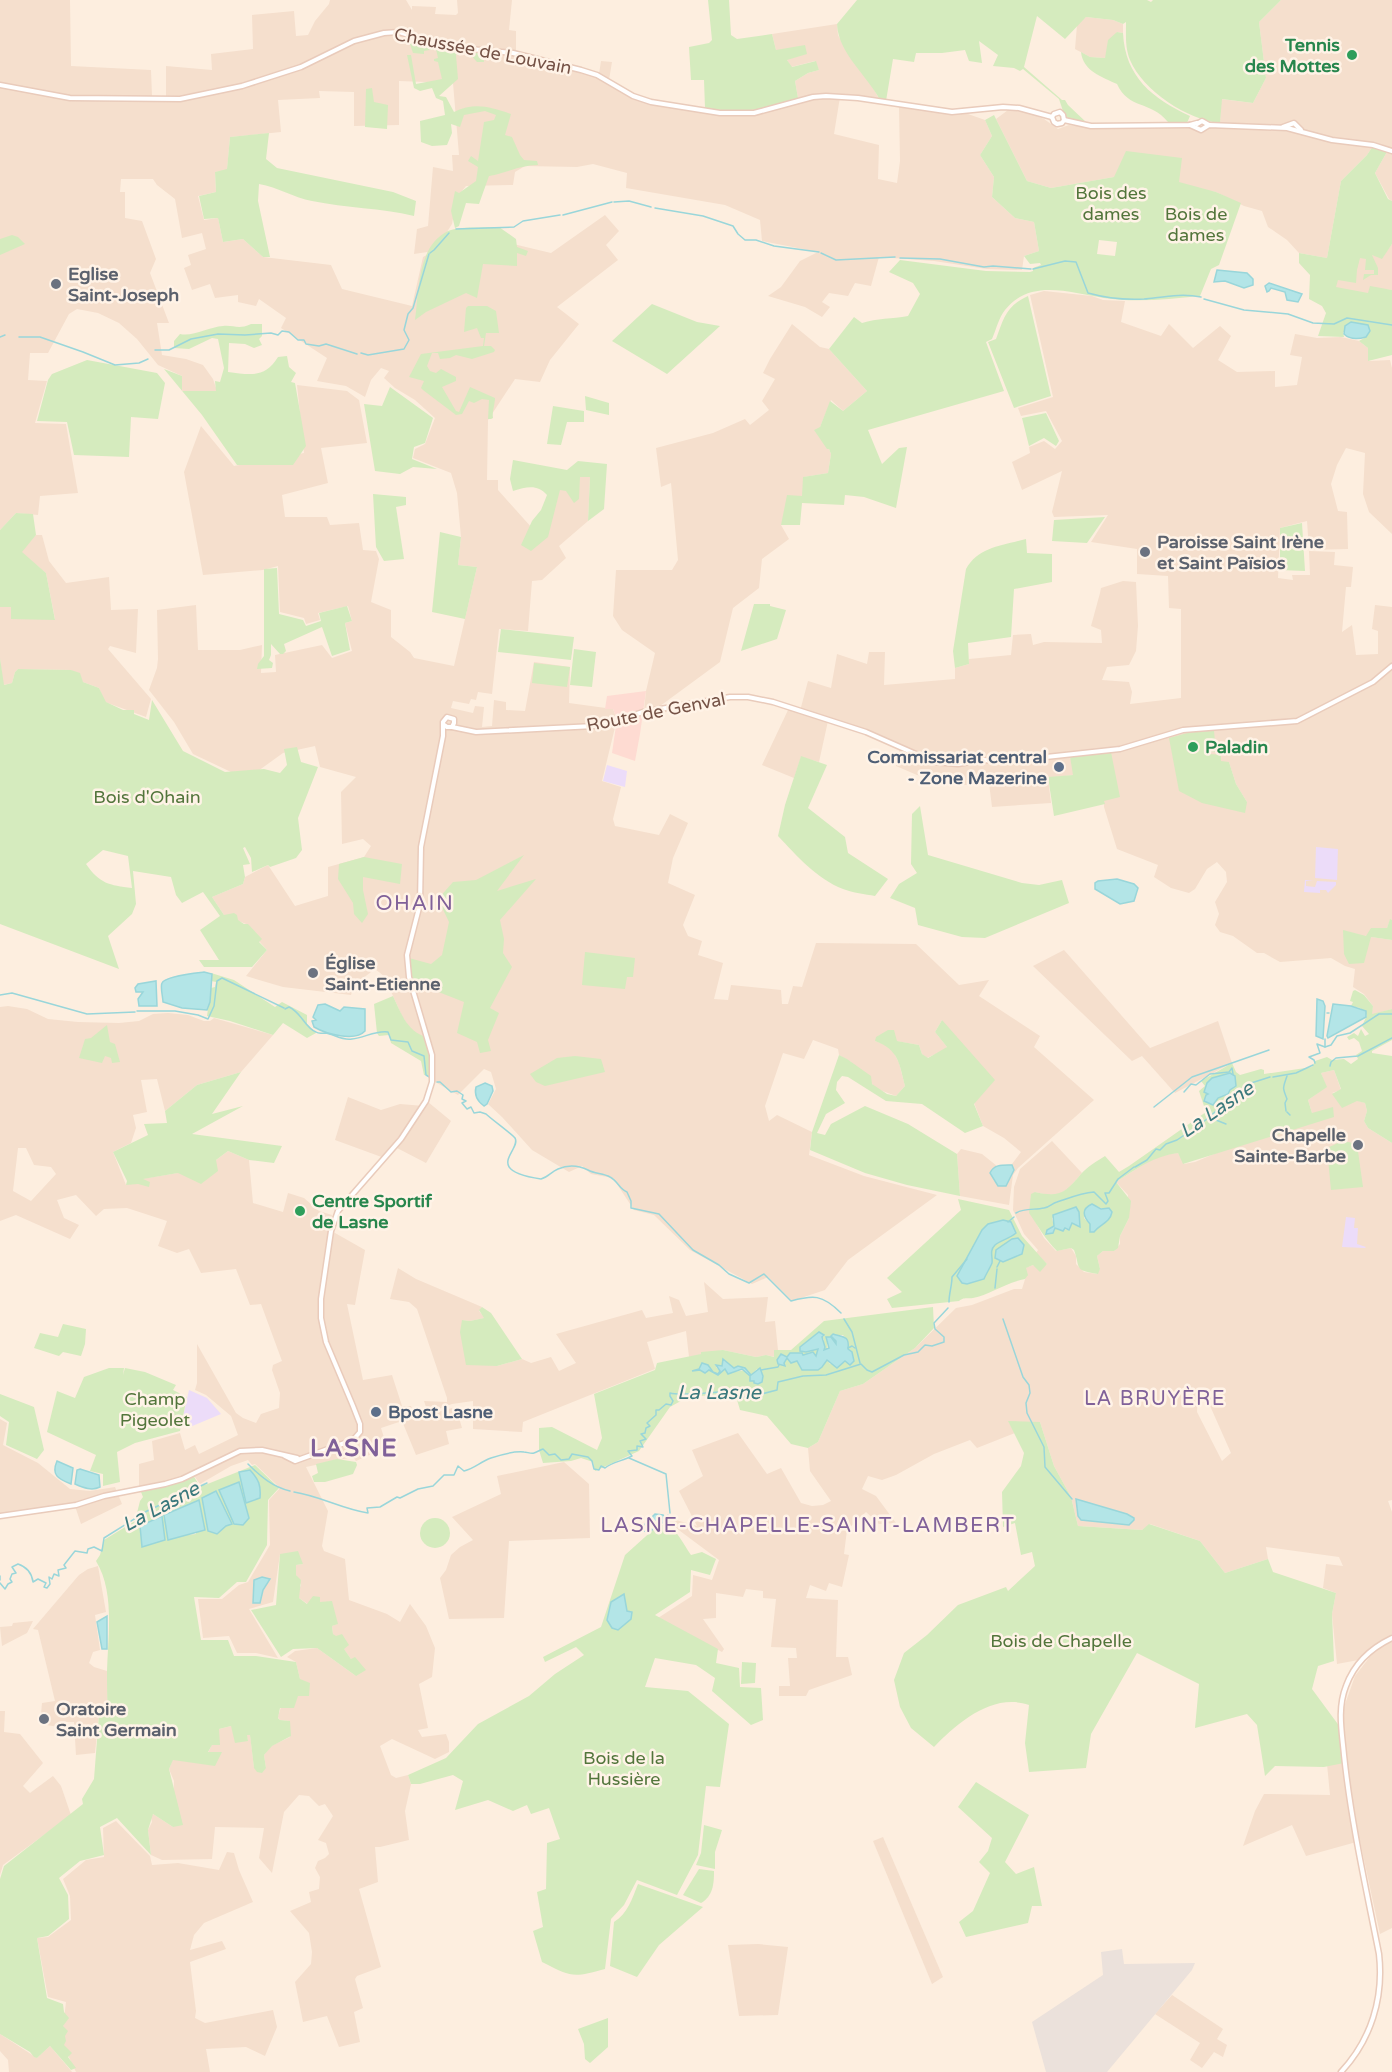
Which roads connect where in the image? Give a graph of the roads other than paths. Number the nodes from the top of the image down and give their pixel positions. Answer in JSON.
{"nodes":[{"id":1,"x":0,"y":84,"type":"edge"},
{"id":2,"x":1052,"y":117,"type":"junction"},
{"id":3,"x":1064,"y":120,"type":"junction"},
{"id":4,"x":1392,"y":151,"type":"edge"},
{"id":5,"x":1392,"y":666,"type":"edge"},
{"id":6,"x":449,"y":725,"type":"junction"},
{"id":7,"x":0,"y":1516,"type":"edge"},
{"id":8,"x":1392,"y":1638,"type":"edge"},
{"id":9,"x":1341,"y":2072,"type":"edge"}],
"edges":[{"from":1,"to":2,"type":"main road","name":"Chaussée de Louvain"},
{"from":2,"to":3,"type":"main road"},
{"from":2,"to":3,"type":"main road"},
{"from":3,"to":4,"type":"main road"},
{"from":5,"to":6,"type":"main road","name":"Route de Genval"},
{"from":6,"to":6,"type":"main road"},
{"from":6,"to":7,"type":"main road"},
{"from":8,"to":9,"type":"main road"}]}
